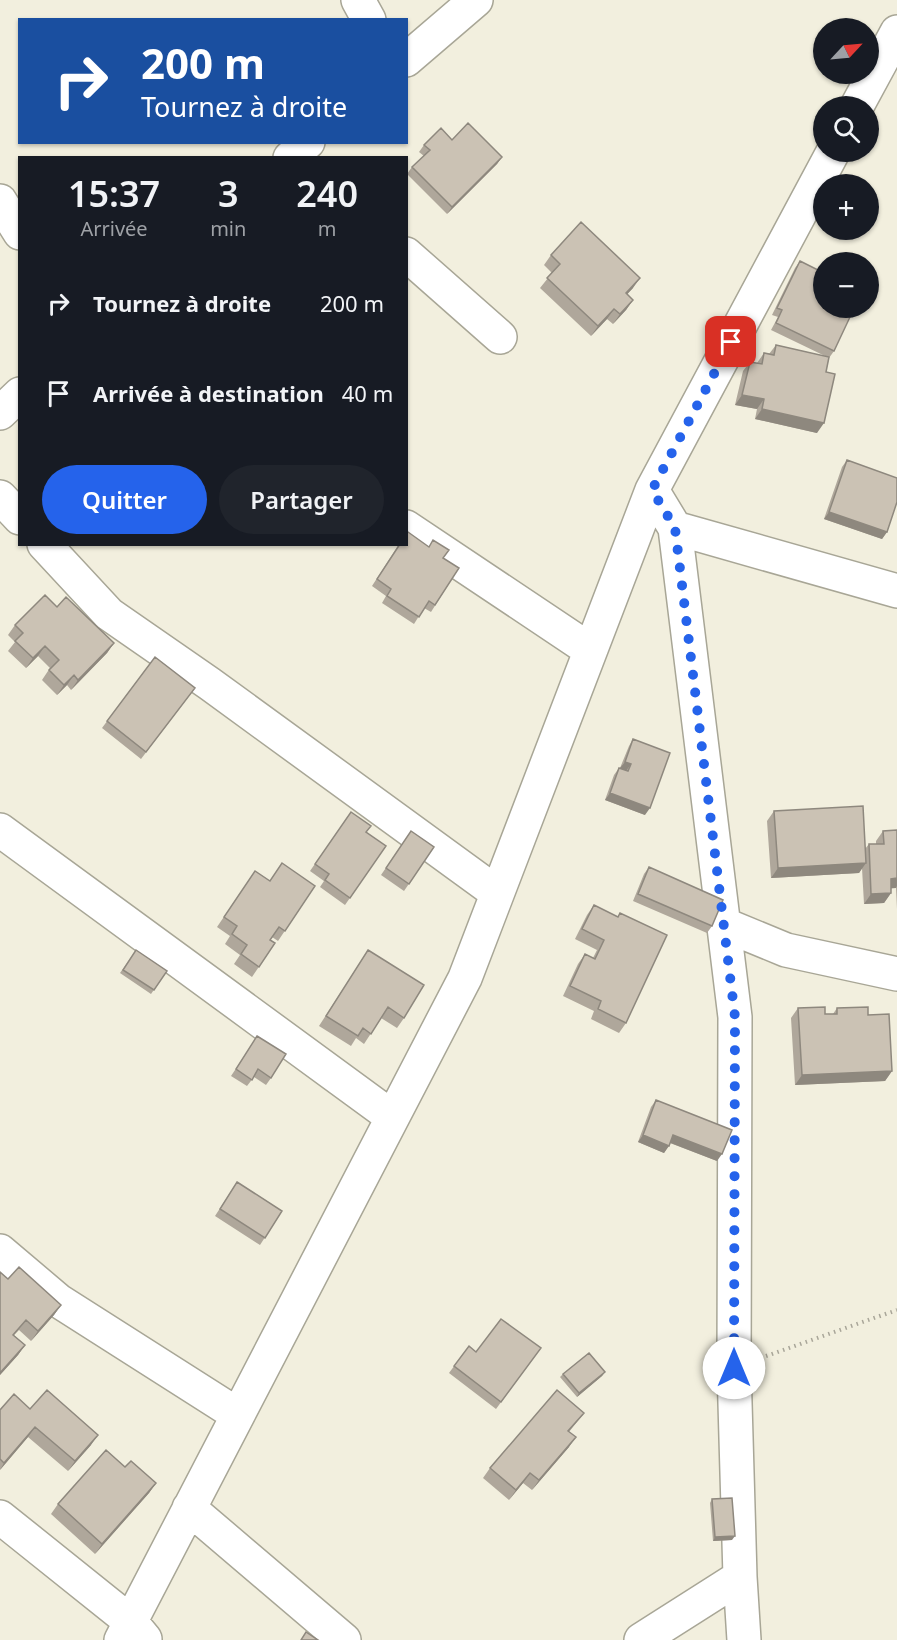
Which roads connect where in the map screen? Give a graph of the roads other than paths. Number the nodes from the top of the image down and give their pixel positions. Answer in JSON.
{"nodes":[{"id":1,"x":358,"y":0,"type":"edge"},
{"id":2,"x":476,"y":0,"type":"edge"},
{"id":3,"x":368,"y":18,"type":"edge"},
{"id":4,"x":897,"y":32,"type":"edge"},
{"id":5,"x":408,"y":58,"type":"edge"},
{"id":6,"x":862,"y":96,"type":"edge"},
{"id":7,"x":828,"y":162,"type":"edge"},
{"id":8,"x":0,"y":201,"type":"edge"},
{"id":9,"x":18,"y":230,"type":"edge"},
{"id":10,"x":408,"y":256,"type":"edge"},
{"id":11,"x":500,"y":337,"type":"dead end"},
{"id":12,"x":18,"y":396,"type":"edge"},
{"id":13,"x":0,"y":413,"type":"edge"},
{"id":14,"x":652,"y":490,"type":"junction"},
{"id":15,"x":0,"y":497,"type":"edge"},
{"id":16,"x":18,"y":516,"type":"edge"},
{"id":17,"x":408,"y":528,"type":"edge"},
{"id":18,"x":675,"y":528,"type":"junction"},
{"id":19,"x":46,"y":546,"type":"edge"},
{"id":20,"x":897,"y":591,"type":"edge"},
{"id":21,"x":590,"y":650,"type":"junction"},
{"id":22,"x":0,"y":830,"type":"edge"},
{"id":23,"x":497,"y":893,"type":"junction"},
{"id":24,"x":723,"y":924,"type":"junction"},
{"id":25,"x":897,"y":974,"type":"edge"},
{"id":26,"x":392,"y":1117,"type":"junction"},
{"id":27,"x":0,"y":1251,"type":"edge"},
{"id":28,"x":238,"y":1415,"type":"junction"},
{"id":29,"x":189,"y":1508,"type":"junction"},
{"id":30,"x":0,"y":1517,"type":"edge"},
{"id":31,"x":740,"y":1577,"type":"junction"},
{"id":32,"x":133,"y":1634,"type":"edge"},
{"id":33,"x":344,"y":1640,"type":"edge"},
{"id":34,"x":641,"y":1640,"type":"edge"},
{"id":35,"x":744,"y":1640,"type":"edge"}],
"edges":[{"from":1,"to":3,"type":"street"},
{"from":2,"to":5,"type":"street"},
{"from":4,"to":6,"type":"street"},
{"from":7,"to":14,"type":"street"},
{"from":8,"to":9,"type":"street"},
{"from":10,"to":11,"type":"street"},
{"from":12,"to":13,"type":"street"},
{"from":14,"to":18,"type":"street"},
{"from":14,"to":21,"type":"street"},
{"from":15,"to":16,"type":"street"},
{"from":17,"to":21,"type":"street"},
{"from":18,"to":20,"type":"street"},
{"from":18,"to":24,"type":"street"},
{"from":19,"to":23,"type":"street"},
{"from":21,"to":23,"type":"street"},
{"from":22,"to":26,"type":"street"},
{"from":23,"to":26,"type":"street"},
{"from":24,"to":25,"type":"street"},
{"from":24,"to":31,"type":"street"},
{"from":26,"to":28,"type":"street"},
{"from":27,"to":28,"type":"street"},
{"from":28,"to":29,"type":"street"},
{"from":29,"to":32,"type":"street"},
{"from":29,"to":33,"type":"street"},
{"from":30,"to":32,"type":"street"},
{"from":31,"to":34,"type":"street"},
{"from":31,"to":35,"type":"street"}]}
